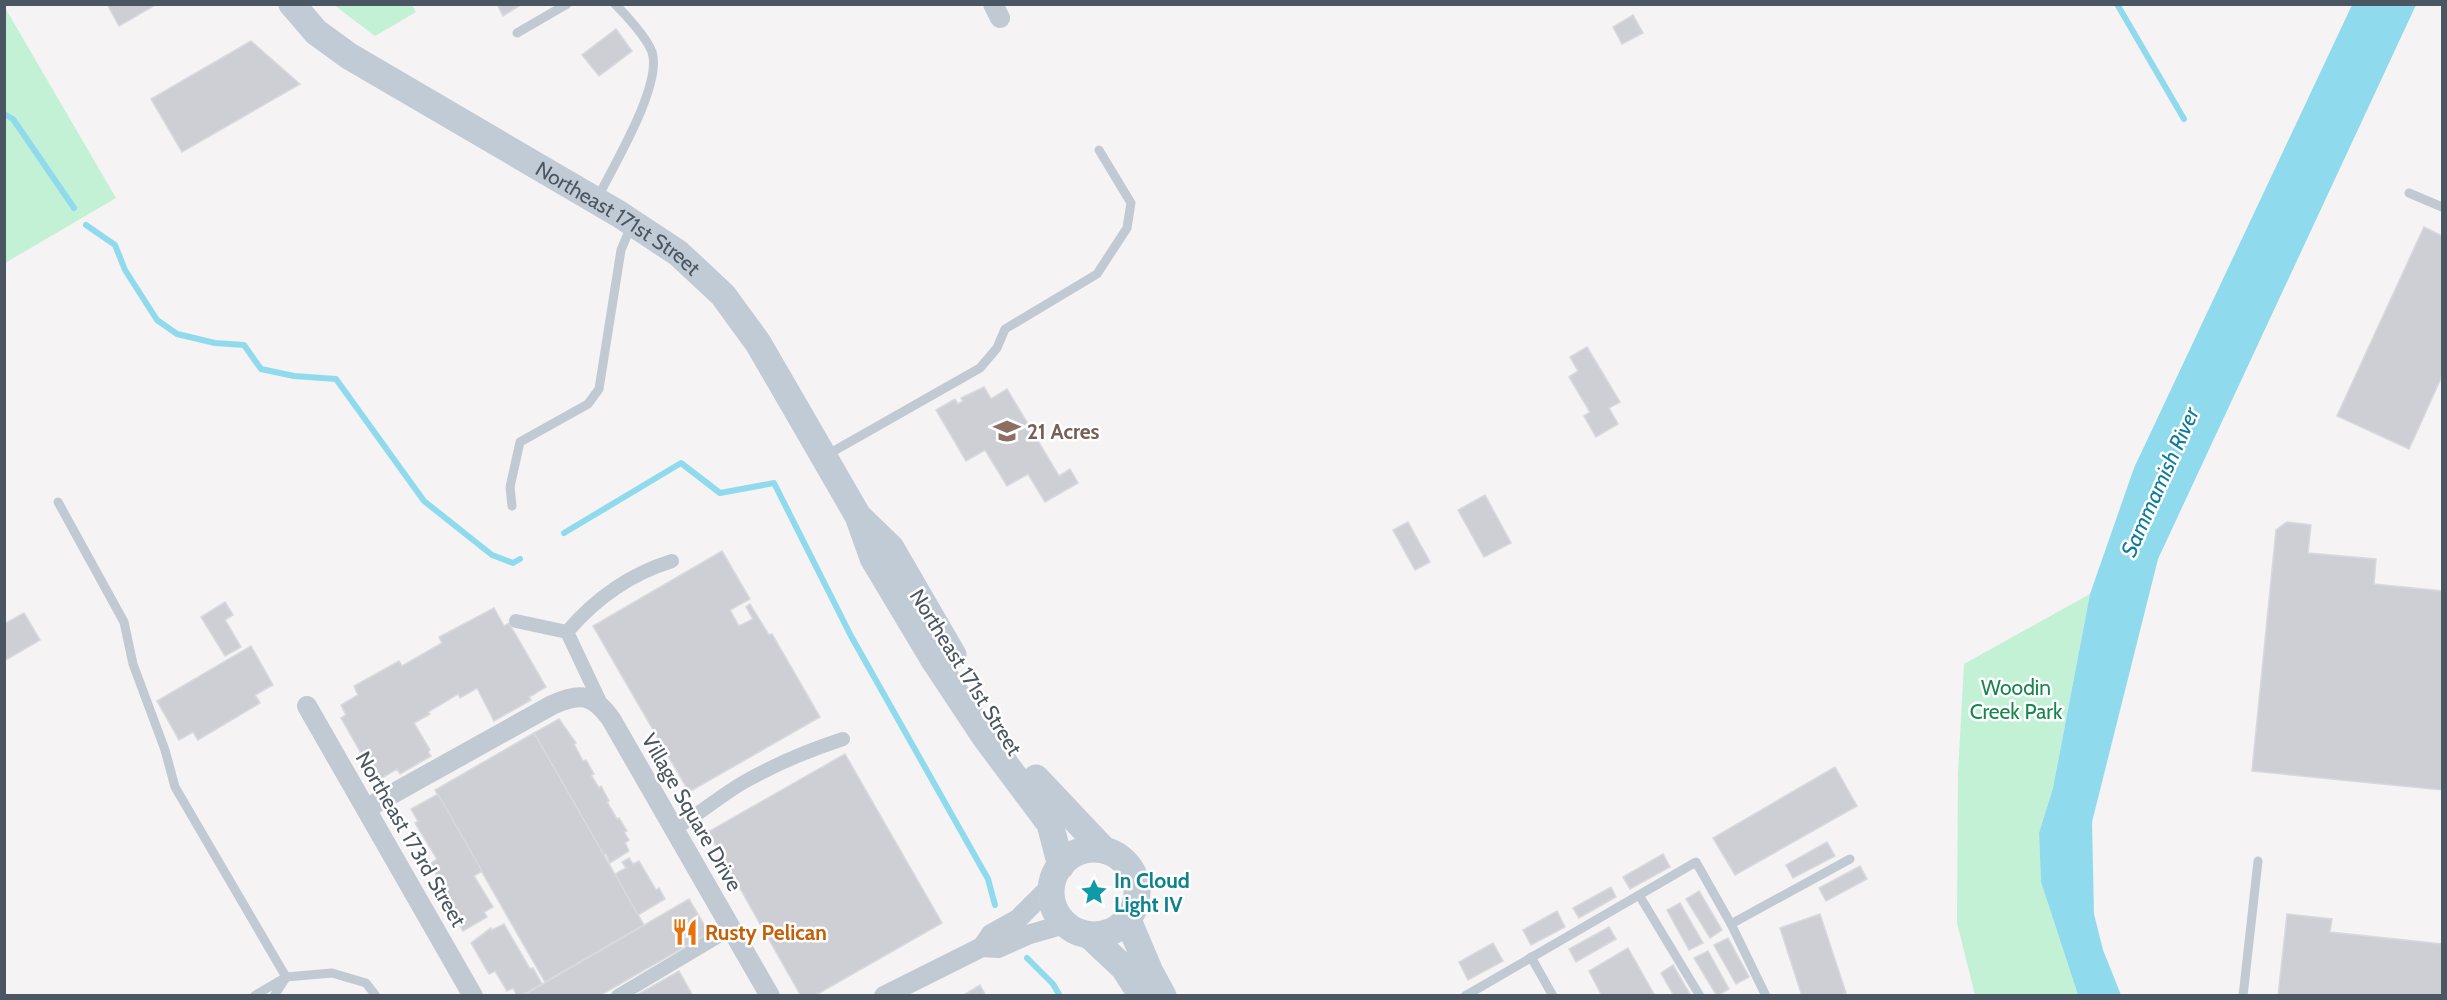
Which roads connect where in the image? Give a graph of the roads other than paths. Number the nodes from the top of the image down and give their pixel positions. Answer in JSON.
{"nodes":[{"id":1,"x":292,"y":4,"type":"edge"},
{"id":2,"x":567,"y":4,"type":"edge"},
{"id":3,"x":615,"y":4,"type":"edge"},
{"id":4,"x":517,"y":33,"type":"dead end"},
{"id":5,"x":1099,"y":150,"type":"dead end"},
{"id":6,"x":2409,"y":193,"type":"dead end"},
{"id":7,"x":596,"y":201,"type":"junction"},
{"id":8,"x":2442,"y":207,"type":"edge"},
{"id":9,"x":632,"y":222,"type":"junction"},
{"id":10,"x":824,"y":457,"type":"junction"},
{"id":11,"x":58,"y":502,"type":"dead end"},
{"id":12,"x":512,"y":506,"type":"dead end"},
{"id":13,"x":858,"y":516,"type":"junction"},
{"id":14,"x":672,"y":561,"type":"dead end"},
{"id":15,"x":516,"y":621,"type":"dead end"},
{"id":16,"x":567,"y":632,"type":"junction"},
{"id":17,"x":307,"y":706,"type":"dead end"},
{"id":18,"x":602,"y":706,"type":"junction"},
{"id":19,"x":843,"y":739,"type":"dead end"},
{"id":20,"x":367,"y":808,"type":"junction"},
{"id":21,"x":674,"y":829,"type":"junction"},
{"id":22,"x":1104,"y":850,"type":"junction"},
{"id":23,"x":1850,"y":859,"type":"dead end"},
{"id":24,"x":2258,"y":861,"type":"dead end"},
{"id":25,"x":1056,"y":876,"type":"junction"},
{"id":26,"x":1639,"y":895,"type":"junction"},
{"id":27,"x":1128,"y":920,"type":"junction"},
{"id":28,"x":1065,"y":924,"type":"junction"},
{"id":29,"x":1731,"y":924,"type":"junction"},
{"id":30,"x":732,"y":928,"type":"junction"},
{"id":31,"x":1090,"y":936,"type":"junction"},
{"id":32,"x":982,"y":947,"type":"junction"},
{"id":33,"x":1531,"y":957,"type":"junction"},
{"id":34,"x":286,"y":977,"type":"junction"},
{"id":35,"x":254,"y":996,"type":"edge"},
{"id":36,"x":274,"y":996,"type":"edge"},
{"id":37,"x":376,"y":996,"type":"edge"},
{"id":38,"x":473,"y":996,"type":"edge"},
{"id":39,"x":618,"y":996,"type":"edge"},
{"id":40,"x":770,"y":996,"type":"edge"},
{"id":41,"x":884,"y":996,"type":"edge"},
{"id":42,"x":1142,"y":996,"type":"edge"},
{"id":43,"x":1163,"y":996,"type":"edge"},
{"id":44,"x":1465,"y":996,"type":"edge"},
{"id":45,"x":1553,"y":996,"type":"edge"},
{"id":46,"x":1700,"y":996,"type":"edge"},
{"id":47,"x":1766,"y":996,"type":"edge"},
{"id":48,"x":2243,"y":996,"type":"edge"}],
"edges":[{"from":1,"to":7,"type":"main road","name":"Northeast 171st Street"},
{"from":2,"to":4,"type":"lane"},
{"from":3,"to":7,"type":"lane"},
{"from":5,"to":10,"type":"lane"},
{"from":6,"to":8,"type":"lane"},
{"from":7,"to":9,"type":"main road","name":"Northeast 171st Street"},
{"from":9,"to":10,"type":"main road","name":"Northeast 171st Street"},
{"from":9,"to":12,"type":"lane"},
{"from":10,"to":13,"type":"main road","name":"Northeast 171st Street"},
{"from":11,"to":34,"type":"lane"},
{"from":13,"to":22,"type":"main road","name":"Northeast 171st Street"},
{"from":13,"to":25,"type":"main road","name":"Northeast 171st Street"},
{"from":14,"to":16,"type":"street"},
{"from":15,"to":16,"type":"street"},
{"from":16,"to":18,"type":"street"},
{"from":17,"to":20,"type":"street","name":"Northeast 173rd Street"},
{"from":18,"to":20,"type":"street"},
{"from":18,"to":21,"type":"street","name":"Village Square Drive"},
{"from":19,"to":21,"type":"street"},
{"from":20,"to":38,"type":"street","name":"Northeast 173rd Street"},
{"from":21,"to":30,"type":"street","name":"Village Square Drive"},
{"from":22,"to":25,"type":"main road"},
{"from":22,"to":27,"type":"main road"},
{"from":23,"to":29,"type":"lane"},
{"from":24,"to":48,"type":"lane"},
{"from":25,"to":28,"type":"main road"},
{"from":25,"to":32,"type":"street"},
{"from":26,"to":29,"type":"lane"},
{"from":26,"to":33,"type":"lane"},
{"from":26,"to":46,"type":"lane"},
{"from":27,"to":31,"type":"main road"},
{"from":27,"to":43,"type":"main road"},
{"from":28,"to":31,"type":"main road"},
{"from":28,"to":32,"type":"street"},
{"from":29,"to":47,"type":"lane"},
{"from":30,"to":39,"type":"street"},
{"from":30,"to":40,"type":"street","name":"Village Square Drive"},
{"from":31,"to":42,"type":"main road"},
{"from":32,"to":41,"type":"street"},
{"from":33,"to":44,"type":"lane"},
{"from":33,"to":45,"type":"lane"},
{"from":34,"to":35,"type":"lane"},
{"from":34,"to":36,"type":"lane"},
{"from":34,"to":37,"type":"lane"}]}
